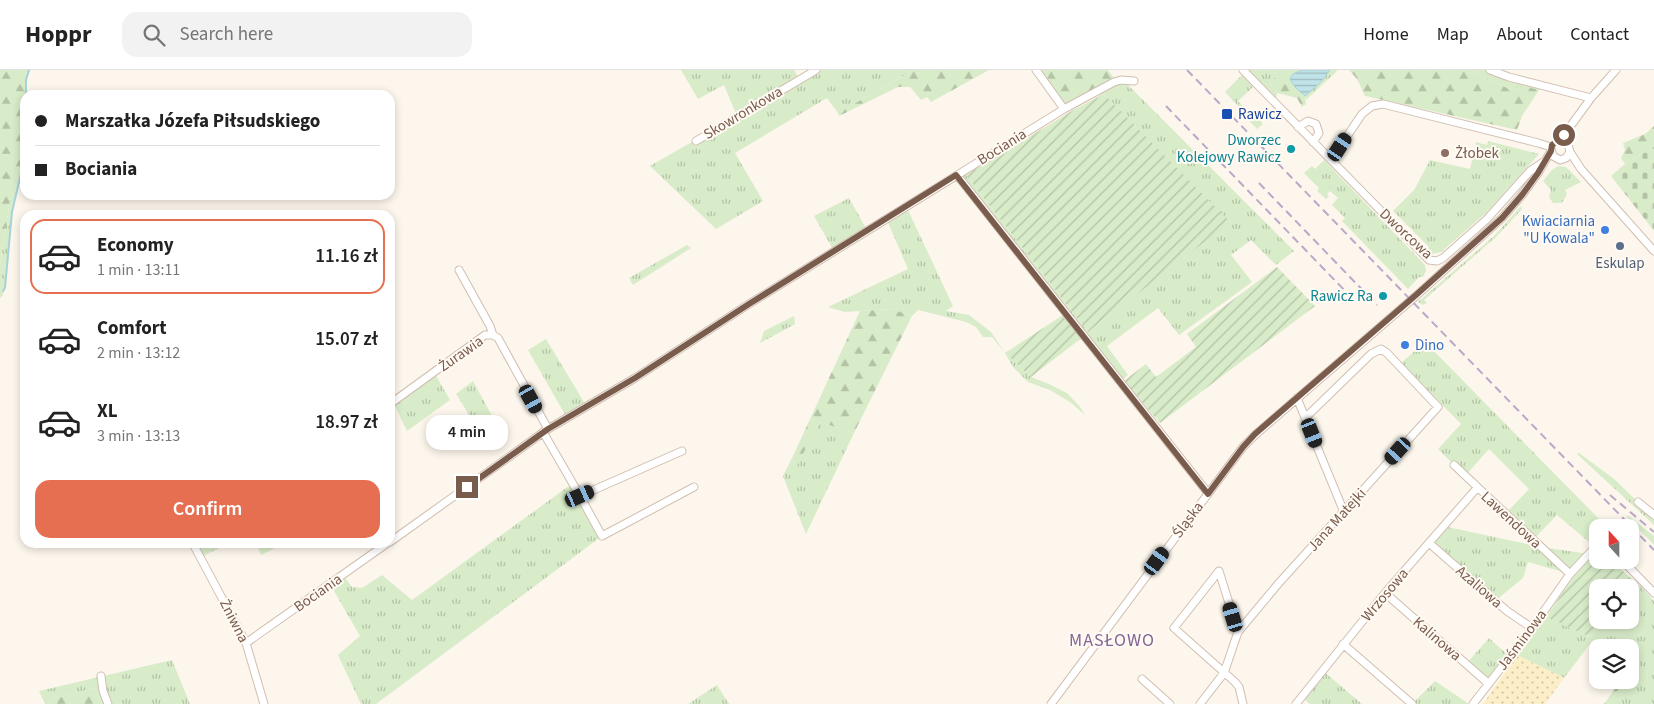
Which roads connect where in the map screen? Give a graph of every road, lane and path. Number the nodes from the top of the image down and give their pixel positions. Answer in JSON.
{"nodes":[{"id":1,"x":816,"y":70,"type":"edge"},
{"id":2,"x":1036,"y":70,"type":"edge"},
{"id":3,"x":1243,"y":70,"type":"edge"},
{"id":4,"x":1490,"y":70,"type":"edge"},
{"id":5,"x":1616,"y":70,"type":"edge"},
{"id":6,"x":1134,"y":82,"type":"dead end"},
{"id":7,"x":1591,"y":98,"type":"junction"},
{"id":8,"x":1064,"y":108,"type":"junction"},
{"id":9,"x":1574,"y":122,"type":"junction"},
{"id":10,"x":1298,"y":127,"type":"junction"},
{"id":11,"x":696,"y":141,"type":"dead end"},
{"id":12,"x":1558,"y":141,"type":"junction"},
{"id":13,"x":1313,"y":142,"type":"junction"},
{"id":14,"x":1568,"y":144,"type":"junction"},
{"id":15,"x":1551,"y":149,"type":"junction"},
{"id":16,"x":1570,"y":152,"type":"junction"},
{"id":17,"x":1560,"y":159,"type":"junction"},
{"id":18,"x":1331,"y":160,"type":"junction"},
{"id":19,"x":1545,"y":160,"type":"junction"},
{"id":20,"x":1580,"y":169,"type":"junction"},
{"id":21,"x":1538,"y":173,"type":"junction"},
{"id":22,"x":956,"y":175,"type":"junction"},
{"id":23,"x":1654,"y":251,"type":"edge"},
{"id":24,"x":459,"y":270,"type":"dead end"},
{"id":25,"x":493,"y":335,"type":"junction"},
{"id":26,"x":1297,"y":398,"type":"junction"},
{"id":27,"x":395,"y":400,"type":"edge"},
{"id":28,"x":1305,"y":418,"type":"junction"},
{"id":29,"x":546,"y":431,"type":"junction"},
{"id":30,"x":682,"y":451,"type":"dead end"},
{"id":31,"x":1454,"y":465,"type":"dead end"},
{"id":32,"x":694,"y":487,"type":"dead end"},
{"id":33,"x":1477,"y":488,"type":"junction"},
{"id":34,"x":1208,"y":494,"type":"junction"},
{"id":35,"x":580,"y":496,"type":"junction"},
{"id":36,"x":1638,"y":502,"type":"dead end"},
{"id":37,"x":1344,"y":512,"type":"junction"},
{"id":38,"x":1654,"y":515,"type":"edge"},
{"id":39,"x":395,"y":538,"type":"edge"},
{"id":40,"x":1429,"y":543,"type":"junction"},
{"id":41,"x":195,"y":548,"type":"edge"},
{"id":42,"x":381,"y":548,"type":"edge"},
{"id":43,"x":1589,"y":554,"type":"edge"},
{"id":44,"x":1631,"y":569,"type":"edge"},
{"id":45,"x":1570,"y":574,"type":"junction"},
{"id":46,"x":1654,"y":593,"type":"edge"},
{"id":47,"x":1385,"y":594,"type":"junction"},
{"id":48,"x":1532,"y":628,"type":"junction"},
{"id":49,"x":1238,"y":632,"type":"junction"},
{"id":50,"x":246,"y":643,"type":"junction"},
{"id":51,"x":1343,"y":644,"type":"junction"},
{"id":52,"x":1224,"y":674,"type":"junction"},
{"id":53,"x":101,"y":676,"type":"dead end"},
{"id":54,"x":1142,"y":679,"type":"dead end"},
{"id":55,"x":1489,"y":684,"type":"junction"},
{"id":56,"x":108,"y":704,"type":"edge"},
{"id":57,"x":264,"y":704,"type":"edge"},
{"id":58,"x":1051,"y":704,"type":"edge"},
{"id":59,"x":1170,"y":704,"type":"edge"},
{"id":60,"x":1200,"y":704,"type":"edge"},
{"id":61,"x":1243,"y":704,"type":"edge"},
{"id":62,"x":1296,"y":704,"type":"edge"},
{"id":63,"x":1412,"y":704,"type":"edge"},
{"id":64,"x":1473,"y":704,"type":"edge"}],
"edges":[{"from":1,"to":11,"type":"street","name":"Skowronkowa"},
{"from":2,"to":8,"type":"street"},
{"from":3,"to":10,"type":"street","name":"Dworcowa"},
{"from":4,"to":7,"type":"street"},
{"from":5,"to":7,"type":"street"},
{"from":6,"to":8,"type":"street","name":"Bociania"},
{"from":7,"to":9,"type":"street"},
{"from":8,"to":22,"type":"street","name":"Bociania"},
{"from":9,"to":12,"type":"street"},
{"from":9,"to":14,"type":"street"},
{"from":10,"to":13,"type":"street","name":"Dworcowa"},
{"from":10,"to":13,"type":"street"},
{"from":12,"to":14,"type":"street"},
{"from":12,"to":15,"type":"street"},
{"from":13,"to":18,"type":"street","name":"Dworcowa"},
{"from":14,"to":16,"type":"street"},
{"from":15,"to":17,"type":"street"},
{"from":15,"to":18,"type":"street"},
{"from":15,"to":19,"type":"street"},
{"from":16,"to":17,"type":"street"},
{"from":16,"to":20,"type":"street"},
{"from":17,"to":20,"type":"street"},
{"from":17,"to":21,"type":"street"},
{"from":18,"to":19,"type":"street","name":"Dworcowa"},
{"from":19,"to":21,"type":"street"},
{"from":20,"to":23,"type":"street"},
{"from":21,"to":26,"type":"street","name":"Śląska"},
{"from":22,"to":29,"type":"street","name":"Bociania"},
{"from":22,"to":34,"type":"street"},
{"from":24,"to":25,"type":"street"},
{"from":25,"to":27,"type":"street","name":"Żurawia"},
{"from":25,"to":29,"type":"street","name":"Żurawia"},
{"from":26,"to":28,"type":"street"},
{"from":26,"to":34,"type":"street","name":"Śląska"},
{"from":28,"to":37,"type":"street"},
{"from":28,"to":37,"type":"street","name":"Jana Matejki"},
{"from":29,"to":35,"type":"street"},
{"from":29,"to":39,"type":"street","name":"Bociania"},
{"from":30,"to":35,"type":"street"},
{"from":31,"to":33,"type":"street","name":"Lawendowa"},
{"from":32,"to":35,"type":"street"},
{"from":33,"to":40,"type":"street","name":"Wrzosowa"},
{"from":33,"to":45,"type":"street","name":"Lawendowa"},
{"from":34,"to":58,"type":"street","name":"Śląska"},
{"from":36,"to":38,"type":"street"},
{"from":37,"to":49,"type":"street","name":"Jana Matejki"},
{"from":40,"to":47,"type":"street","name":"Wrzosowa"},
{"from":40,"to":48,"type":"street","name":"Azaliowa"},
{"from":41,"to":50,"type":"street","name":"Żniwna"},
{"from":42,"to":50,"type":"street","name":"Bociania"},
{"from":43,"to":45,"type":"street","name":"Jaśminowa"},
{"from":44,"to":46,"type":"street"},
{"from":45,"to":48,"type":"street","name":"Jaśminowa"},
{"from":47,"to":51,"type":"street","name":"Wrzosowa"},
{"from":47,"to":55,"type":"street","name":"Kalinowa"},
{"from":48,"to":55,"type":"street","name":"Jaśminowa"},
{"from":49,"to":52,"type":"street","name":"Jana Matejki"},
{"from":49,"to":52,"type":"street"},
{"from":50,"to":57,"type":"street","name":"Żniwna"},
{"from":51,"to":62,"type":"street","name":"Wrzosowa"},
{"from":51,"to":63,"type":"street"},
{"from":52,"to":60,"type":"street","name":"Jana Matejki"},
{"from":52,"to":61,"type":"street"},
{"from":53,"to":56,"type":"street"},
{"from":54,"to":59,"type":"street"},
{"from":55,"to":64,"type":"street","name":"Jaśminowa"}]}
